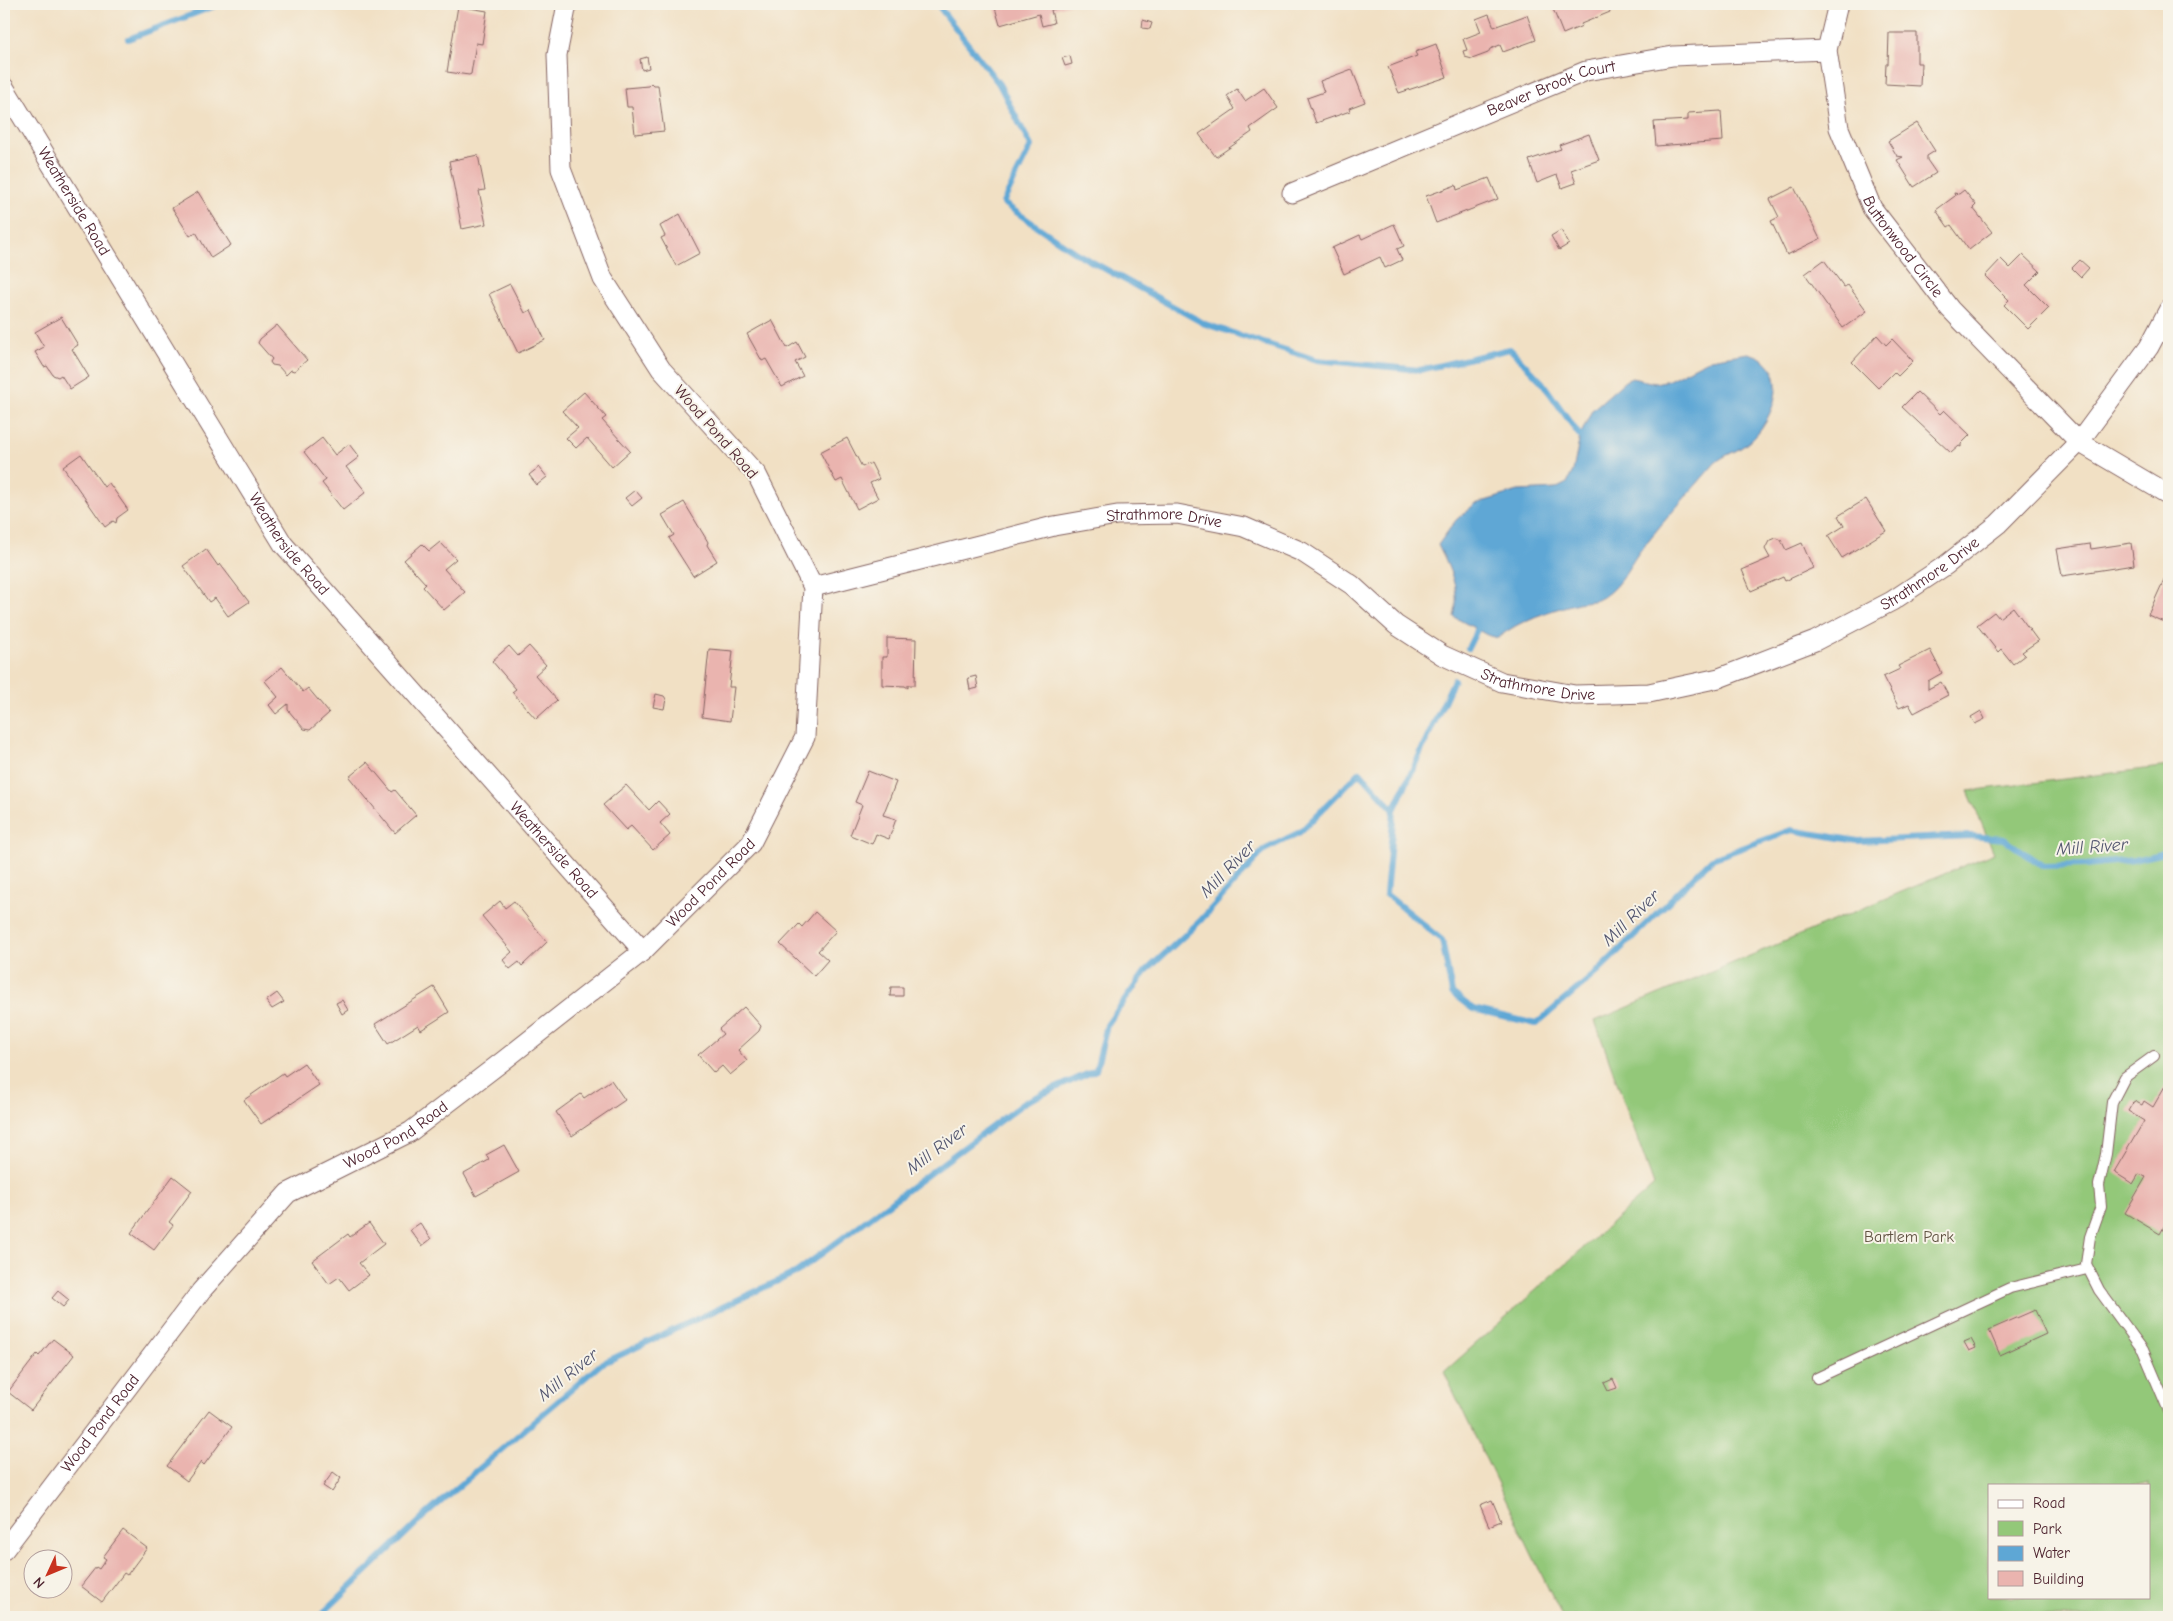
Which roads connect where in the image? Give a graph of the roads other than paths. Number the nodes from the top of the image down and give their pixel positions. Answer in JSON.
{"nodes":[{"id":1,"x":567,"y":4,"type":"edge"},
{"id":2,"x":1838,"y":4,"type":"edge"},
{"id":3,"x":1827,"y":50,"type":"junction"},
{"id":4,"x":4,"y":87,"type":"edge"},
{"id":5,"x":1292,"y":193,"type":"dead end"},
{"id":6,"x":2169,"y":309,"type":"edge"},
{"id":7,"x":2079,"y":442,"type":"junction"},
{"id":8,"x":2169,"y":495,"type":"edge"},
{"id":9,"x":813,"y":586,"type":"junction"},
{"id":10,"x":643,"y":951,"type":"junction"},
{"id":11,"x":2154,"y":1056,"type":"dead end"},
{"id":12,"x":2087,"y":1269,"type":"junction"},
{"id":13,"x":1817,"y":1378,"type":"dead end"},
{"id":14,"x":2169,"y":1411,"type":"edge"},
{"id":15,"x":4,"y":1550,"type":"edge"}],
"edges":[{"from":1,"to":9,"type":"street","name":"Wood Pond Road"},
{"from":2,"to":3,"type":"street","name":"Buttonwood Circle"},
{"from":3,"to":5,"type":"street","name":"Beaver Brook Court"},
{"from":3,"to":7,"type":"street","name":"Buttonwood Circle"},
{"from":4,"to":10,"type":"street","name":"Weatherside Road"},
{"from":6,"to":7,"type":"street","name":"Strathmore Drive"},
{"from":7,"to":8,"type":"street","name":"Buttonwood Circle"},
{"from":7,"to":9,"type":"street","name":"Strathmore Drive"},
{"from":9,"to":10,"type":"street","name":"Wood Pond Road"},
{"from":10,"to":15,"type":"street","name":"Wood Pond Road"},
{"from":11,"to":12,"type":"lane"},
{"from":12,"to":13,"type":"lane"},
{"from":12,"to":14,"type":"lane"}]}
